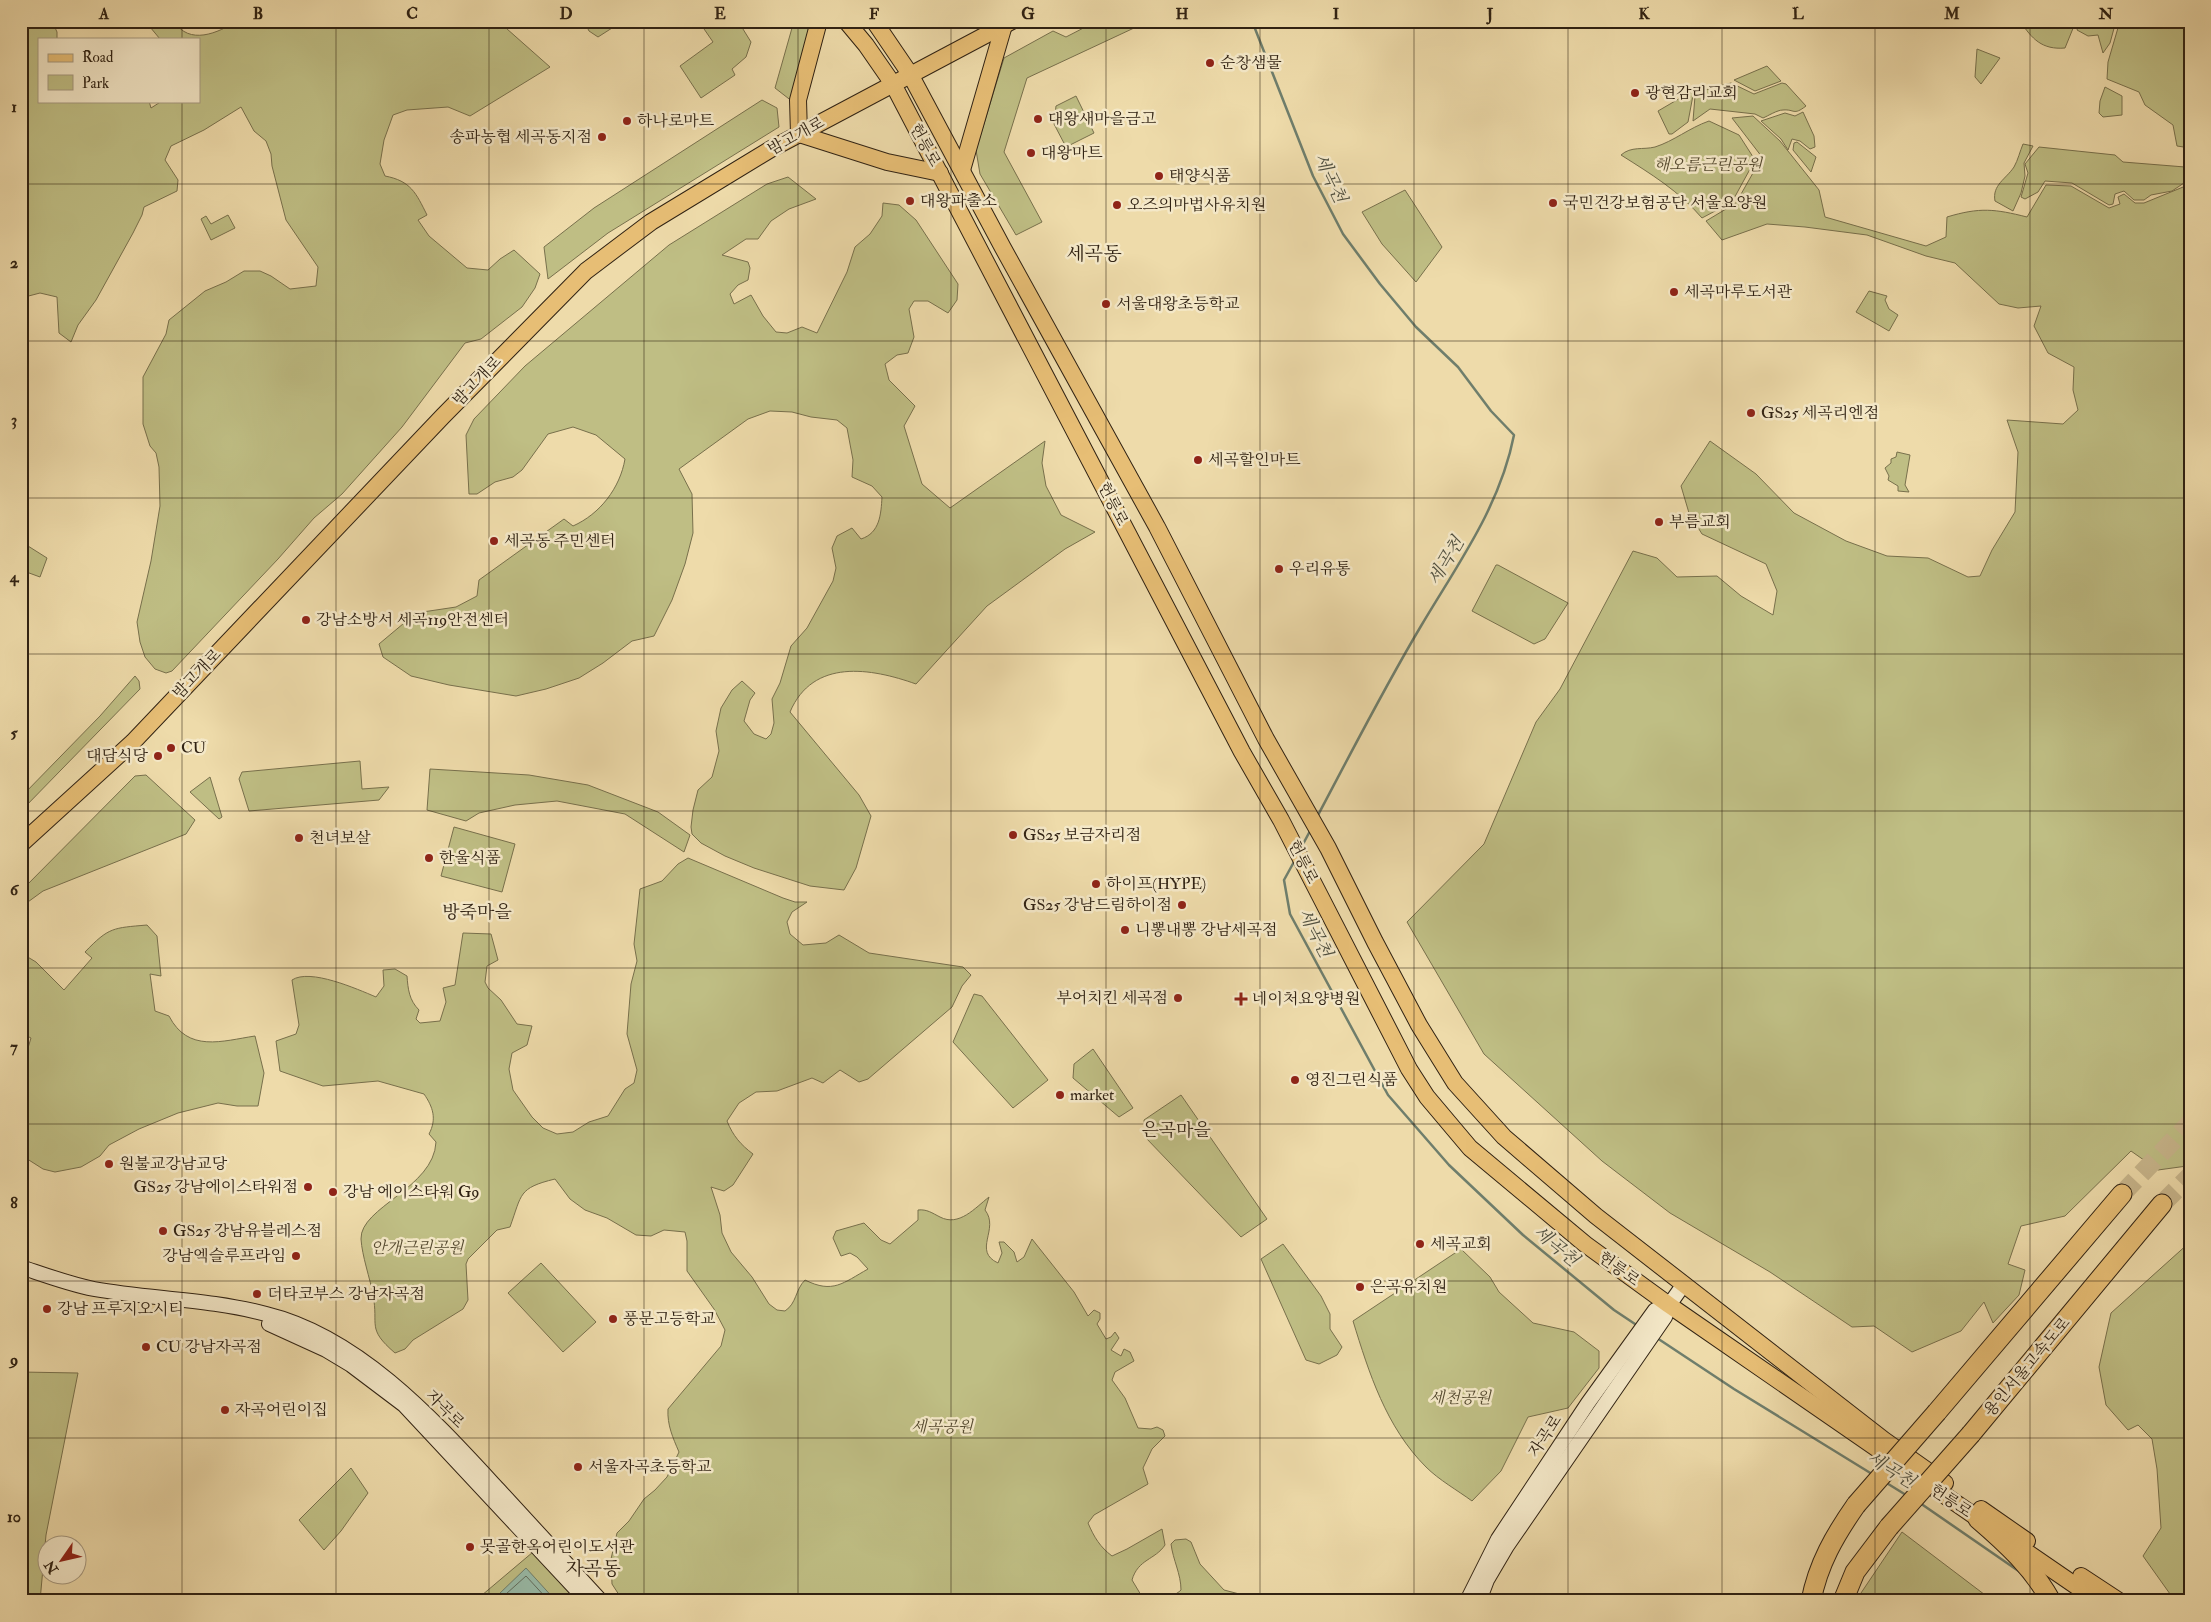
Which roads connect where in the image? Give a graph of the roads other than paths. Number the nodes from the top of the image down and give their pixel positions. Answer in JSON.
{"nodes":[{"id":1,"x":819,"y":21,"type":"edge"},
{"id":2,"x":846,"y":21,"type":"edge"},
{"id":3,"x":874,"y":21,"type":"edge"},
{"id":4,"x":988,"y":21,"type":"edge"},
{"id":5,"x":1008,"y":23,"type":"edge"},
{"id":6,"x":910,"y":74,"type":"junction"},
{"id":7,"x":893,"y":84,"type":"junction"},
{"id":8,"x":800,"y":134,"type":"junction"},
{"id":9,"x":962,"y":170,"type":"junction"},
{"id":10,"x":940,"y":173,"type":"junction"},
{"id":11,"x":21,"y":844,"type":"edge"},
{"id":12,"x":2122,"y":1194,"type":"tunnel mouth"},
{"id":13,"x":2162,"y":1204,"type":"tunnel mouth"},
{"id":14,"x":21,"y":1267,"type":"edge"},
{"id":15,"x":1684,"y":1284,"type":"junction"},
{"id":16,"x":1668,"y":1305,"type":"junction"},
{"id":17,"x":222,"y":1306,"type":"junction"},
{"id":18,"x":1632,"y":1352,"type":"junction"},
{"id":19,"x":1978,"y":1519,"type":"junction"},
{"id":20,"x":587,"y":1601,"type":"edge"},
{"id":21,"x":601,"y":1601,"type":"edge"},
{"id":22,"x":1467,"y":1601,"type":"edge"},
{"id":23,"x":1480,"y":1601,"type":"edge"},
{"id":24,"x":1811,"y":1601,"type":"edge"},
{"id":25,"x":1843,"y":1601,"type":"edge"},
{"id":26,"x":2051,"y":1601,"type":"edge"},
{"id":27,"x":2098,"y":1601,"type":"edge"},
{"id":28,"x":2119,"y":1601,"type":"edge"}],
"edges":[{"from":1,"to":8,"type":"main road"},
{"from":2,"to":7,"type":"main road","name":"헌릉로"},
{"from":3,"to":6,"type":"main road","name":"헌릉로"},
{"from":4,"to":5,"type":"main road"},
{"from":5,"to":6,"type":"main road","name":"밤고개로"},
{"from":5,"to":9,"type":"main road"},
{"from":6,"to":7,"type":"main road","name":"밤고개로"},
{"from":6,"to":9,"type":"main road","name":"헌릉로"},
{"from":7,"to":8,"type":"main road","name":"밤고개로"},
{"from":7,"to":10,"type":"main road","name":"헌릉로"},
{"from":8,"to":10,"type":"main road"},
{"from":8,"to":11,"type":"main road","name":"밤고개로"},
{"from":9,"to":15,"type":"main road","name":"헌릉로"},
{"from":10,"to":16,"type":"main road","name":"헌릉로"},
{"from":12,"to":24,"type":"highway","bridge":true},
{"from":13,"to":25,"type":"highway","name":"용인서울고속도로","bridge":true},
{"from":14,"to":17,"type":"main road","name":"자곡로"},
{"from":15,"to":16,"type":"main road","name":"자곡로"},
{"from":15,"to":28,"type":"main road","name":"헌릉로"},
{"from":16,"to":18,"type":"main road","name":"자곡로"},
{"from":16,"to":19,"type":"main road","name":"헌릉로"},
{"from":17,"to":20,"type":"main road","name":"자곡로"},
{"from":17,"to":21,"type":"main road","name":"자곡로"},
{"from":18,"to":22,"type":"main road","name":"자곡로"},
{"from":18,"to":23,"type":"main road","name":"자곡로"},
{"from":19,"to":26,"type":"highway"},
{"from":19,"to":27,"type":"main road","name":"헌릉로"}]}
